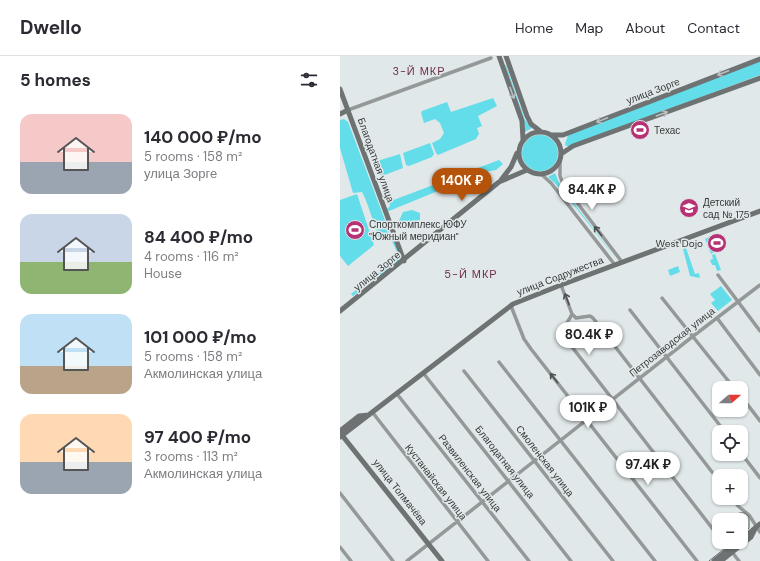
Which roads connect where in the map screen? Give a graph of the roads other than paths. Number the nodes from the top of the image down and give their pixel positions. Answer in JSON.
{"nodes":[{"id":1,"x":499,"y":56,"type":"edge"},
{"id":2,"x":506,"y":56,"type":"edge"},
{"id":3,"x":491,"y":58,"type":"dead end"},
{"id":4,"x":760,"y":59,"type":"edge"},
{"id":5,"x":760,"y":78,"type":"edge"},
{"id":6,"x":340,"y":89,"type":"edge"},
{"id":7,"x":348,"y":110,"type":"junction"},
{"id":8,"x":340,"y":114,"type":"edge"},
{"id":9,"x":541,"y":131,"type":"junction"},
{"id":10,"x":552,"y":135,"type":"junction"},
{"id":11,"x":523,"y":139,"type":"junction"},
{"id":12,"x":519,"y":150,"type":"junction"},
{"id":13,"x":561,"y":154,"type":"junction"},
{"id":14,"x":560,"y":160,"type":"junction"},
{"id":15,"x":527,"y":170,"type":"junction"},
{"id":16,"x":541,"y":174,"type":"junction"},
{"id":17,"x":499,"y":182,"type":"junction"},
{"id":18,"x":760,"y":211,"type":"edge"},
{"id":19,"x":404,"y":260,"type":"junction"},
{"id":20,"x":622,"y":262,"type":"junction"},
{"id":21,"x":615,"y":265,"type":"junction"},
{"id":22,"x":718,"y":275,"type":"dead end"},
{"id":23,"x":561,"y":285,"type":"junction"},
{"id":24,"x":760,"y":286,"type":"edge"},
{"id":25,"x":662,"y":298,"type":"dead end"},
{"id":26,"x":738,"y":302,"type":"junction"},
{"id":27,"x":511,"y":306,"type":"junction"},
{"id":28,"x":630,"y":310,"type":"dead end"},
{"id":29,"x":340,"y":312,"type":"edge"},
{"id":30,"x":572,"y":314,"type":"junction"},
{"id":31,"x":717,"y":318,"type":"junction"},
{"id":32,"x":760,"y":331,"type":"edge"},
{"id":33,"x":692,"y":337,"type":"junction"},
{"id":34,"x":667,"y":356,"type":"junction"},
{"id":35,"x":499,"y":362,"type":"dead end"},
{"id":36,"x":464,"y":371,"type":"dead end"},
{"id":37,"x":424,"y":374,"type":"junction"},
{"id":38,"x":760,"y":375,"type":"edge"},
{"id":39,"x":640,"y":378,"type":"junction"},
{"id":40,"x":729,"y":381,"type":"edge"},
{"id":41,"x":397,"y":394,"type":"junction"},
{"id":42,"x":612,"y":399,"type":"junction"},
{"id":43,"x":748,"y":405,"type":"edge"},
{"id":44,"x":371,"y":414,"type":"junction"},
{"id":45,"x":587,"y":420,"type":"junction"},
{"id":46,"x":760,"y":421,"type":"edge"},
{"id":47,"x":720,"y":425,"type":"edge"},
{"id":48,"x":341,"y":432,"type":"edge"},
{"id":49,"x":561,"y":441,"type":"junction"},
{"id":50,"x":535,"y":461,"type":"junction"},
{"id":51,"x":747,"y":461,"type":"edge"},
{"id":52,"x":712,"y":473,"type":"edge"},
{"id":53,"x":760,"y":478,"type":"edge"},
{"id":54,"x":509,"y":481,"type":"junction"},
{"id":55,"x":340,"y":494,"type":"edge"},
{"id":56,"x":482,"y":502,"type":"junction"},
{"id":57,"x":737,"y":505,"type":"edge"},
{"id":58,"x":457,"y":522,"type":"junction"},
{"id":59,"x":758,"y":526,"type":"edge"},
{"id":60,"x":712,"y":528,"type":"edge"},
{"id":61,"x":760,"y":532,"type":"edge"},
{"id":62,"x":748,"y":534,"type":"edge"},
{"id":63,"x":428,"y":544,"type":"junction"},
{"id":64,"x":340,"y":547,"type":"edge"},
{"id":65,"x":730,"y":551,"type":"junction"},
{"id":66,"x":351,"y":561,"type":"edge"},
{"id":67,"x":393,"y":561,"type":"edge"},
{"id":68,"x":407,"y":561,"type":"edge"},
{"id":69,"x":442,"y":561,"type":"edge"},
{"id":70,"x":488,"y":561,"type":"edge"},
{"id":71,"x":529,"y":561,"type":"edge"},
{"id":72,"x":571,"y":561,"type":"edge"},
{"id":73,"x":613,"y":561,"type":"edge"},
{"id":74,"x":655,"y":561,"type":"edge"},
{"id":75,"x":697,"y":561,"type":"edge"},
{"id":76,"x":714,"y":561,"type":"edge"},
{"id":77,"x":721,"y":561,"type":"edge"},
{"id":78,"x":739,"y":561,"type":"edge"}],
"edges":[{"from":1,"to":11,"type":"main road","one_way":true},
{"from":2,"to":9,"type":"main road"},
{"from":3,"to":7,"type":"street"},
{"from":4,"to":10,"type":"main road","name":"улица Зорге","one_way":true},
{"from":13,"to":5,"type":"main road","one_way":true},
{"from":6,"to":7,"type":"main road","name":"Благодатная улица"},
{"from":7,"to":8,"type":"main road"},
{"from":7,"to":19,"type":"main road","name":"Благодатная улица"},
{"from":9,"to":10,"type":"main road"},
{"from":9,"to":11,"type":"main road"},
{"from":10,"to":13,"type":"main road"},
{"from":11,"to":12,"type":"main road"},
{"from":12,"to":15,"type":"main road"},
{"from":12,"to":17,"type":"main road","name":"улица Зорге"},
{"from":13,"to":14,"type":"main road"},
{"from":14,"to":16,"type":"main road"},
{"from":20,"to":14,"type":"street","one_way":true},
{"from":15,"to":16,"type":"main road"},
{"from":15,"to":17,"type":"main road","name":"улица Зорге"},
{"from":16,"to":21,"type":"street"},
{"from":17,"to":19,"type":"main road","name":"улица Зорге"},
{"from":18,"to":20,"type":"main road","name":"улица Содружества"},
{"from":19,"to":29,"type":"main road","name":"улица Зорге"},
{"from":20,"to":21,"type":"main road","name":"улица Содружества"},
{"from":21,"to":23,"type":"main road","name":"улица Содружества"},
{"from":22,"to":26,"type":"street"},
{"from":23,"to":27,"type":"main road","name":"улица Содружества"},
{"from":30,"to":23,"type":"street","one_way":true},
{"from":24,"to":26,"type":"street","name":"Петрозаводская улица"},
{"from":25,"to":33,"type":"street"},
{"from":26,"to":31,"type":"street","name":"Петрозаводская улица"},
{"from":26,"to":32,"type":"street"},
{"from":27,"to":37,"type":"main road","name":"улица Содружества"},
{"from":45,"to":27,"type":"street","one_way":true},
{"from":28,"to":34,"type":"street"},
{"from":30,"to":39,"type":"street"},
{"from":30,"to":42,"type":"street"},
{"from":31,"to":33,"type":"street","name":"Петрозаводская улица"},
{"from":31,"to":38,"type":"street"},
{"from":33,"to":34,"type":"street","name":"Петрозаводская улица"},
{"from":33,"to":40,"type":"street"},
{"from":34,"to":39,"type":"street","name":"Петрозаводская улица"},
{"from":34,"to":47,"type":"street"},
{"from":35,"to":49,"type":"street"},
{"from":36,"to":50,"type":"street","name":"Смоленская улица"},
{"from":37,"to":41,"type":"main road","name":"улица Содружества"},
{"from":37,"to":54,"type":"street","name":"Благодатная улица"},
{"from":39,"to":42,"type":"street","name":"Петрозаводская улица"},
{"from":39,"to":52,"type":"street"},
{"from":41,"to":44,"type":"main road","name":"улица Содружества"},
{"from":41,"to":56,"type":"street","name":"Развиленская улица"},
{"from":42,"to":45,"type":"street","name":"Петрозаводская улица"},
{"from":42,"to":60,"type":"street"},
{"from":43,"to":46,"type":"street"},
{"from":44,"to":48,"type":"main road","name":"улица Содружества"},
{"from":44,"to":58,"type":"street","name":"Кустанайская улица"},
{"from":45,"to":49,"type":"street","name":"Петрозаводская улица"},
{"from":45,"to":75,"type":"street"},
{"from":48,"to":63,"type":"main road","name":"улица Толмачёва"},
{"from":49,"to":50,"type":"street","name":"Петрозаводская улица"},
{"from":49,"to":74,"type":"street"},
{"from":50,"to":54,"type":"street","name":"Петрозаводская улица"},
{"from":50,"to":73,"type":"street","name":"Смоленская улица"},
{"from":51,"to":53,"type":"street"},
{"from":54,"to":56,"type":"street","name":"Петрозаводская улица"},
{"from":54,"to":72,"type":"street","name":"Благодатная улица"},
{"from":55,"to":67,"type":"street"},
{"from":56,"to":58,"type":"street","name":"Петрозаводская улица"},
{"from":56,"to":71,"type":"street","name":"Развиленская улица"},
{"from":57,"to":59,"type":"street"},
{"from":58,"to":63,"type":"street","name":"Петрозаводская улица"},
{"from":58,"to":70,"type":"street","name":"Кустанайская улица"},
{"from":59,"to":61,"type":"street"},
{"from":59,"to":62,"type":"main road"},
{"from":59,"to":65,"type":"main road"},
{"from":63,"to":68,"type":"street","name":"Петрозаводская улица"},
{"from":63,"to":69,"type":"main road","name":"улица Толмачёва"},
{"from":64,"to":66,"type":"street"},
{"from":65,"to":76,"type":"main road"},
{"from":65,"to":77,"type":"main road"},
{"from":65,"to":78,"type":"street"}]}
